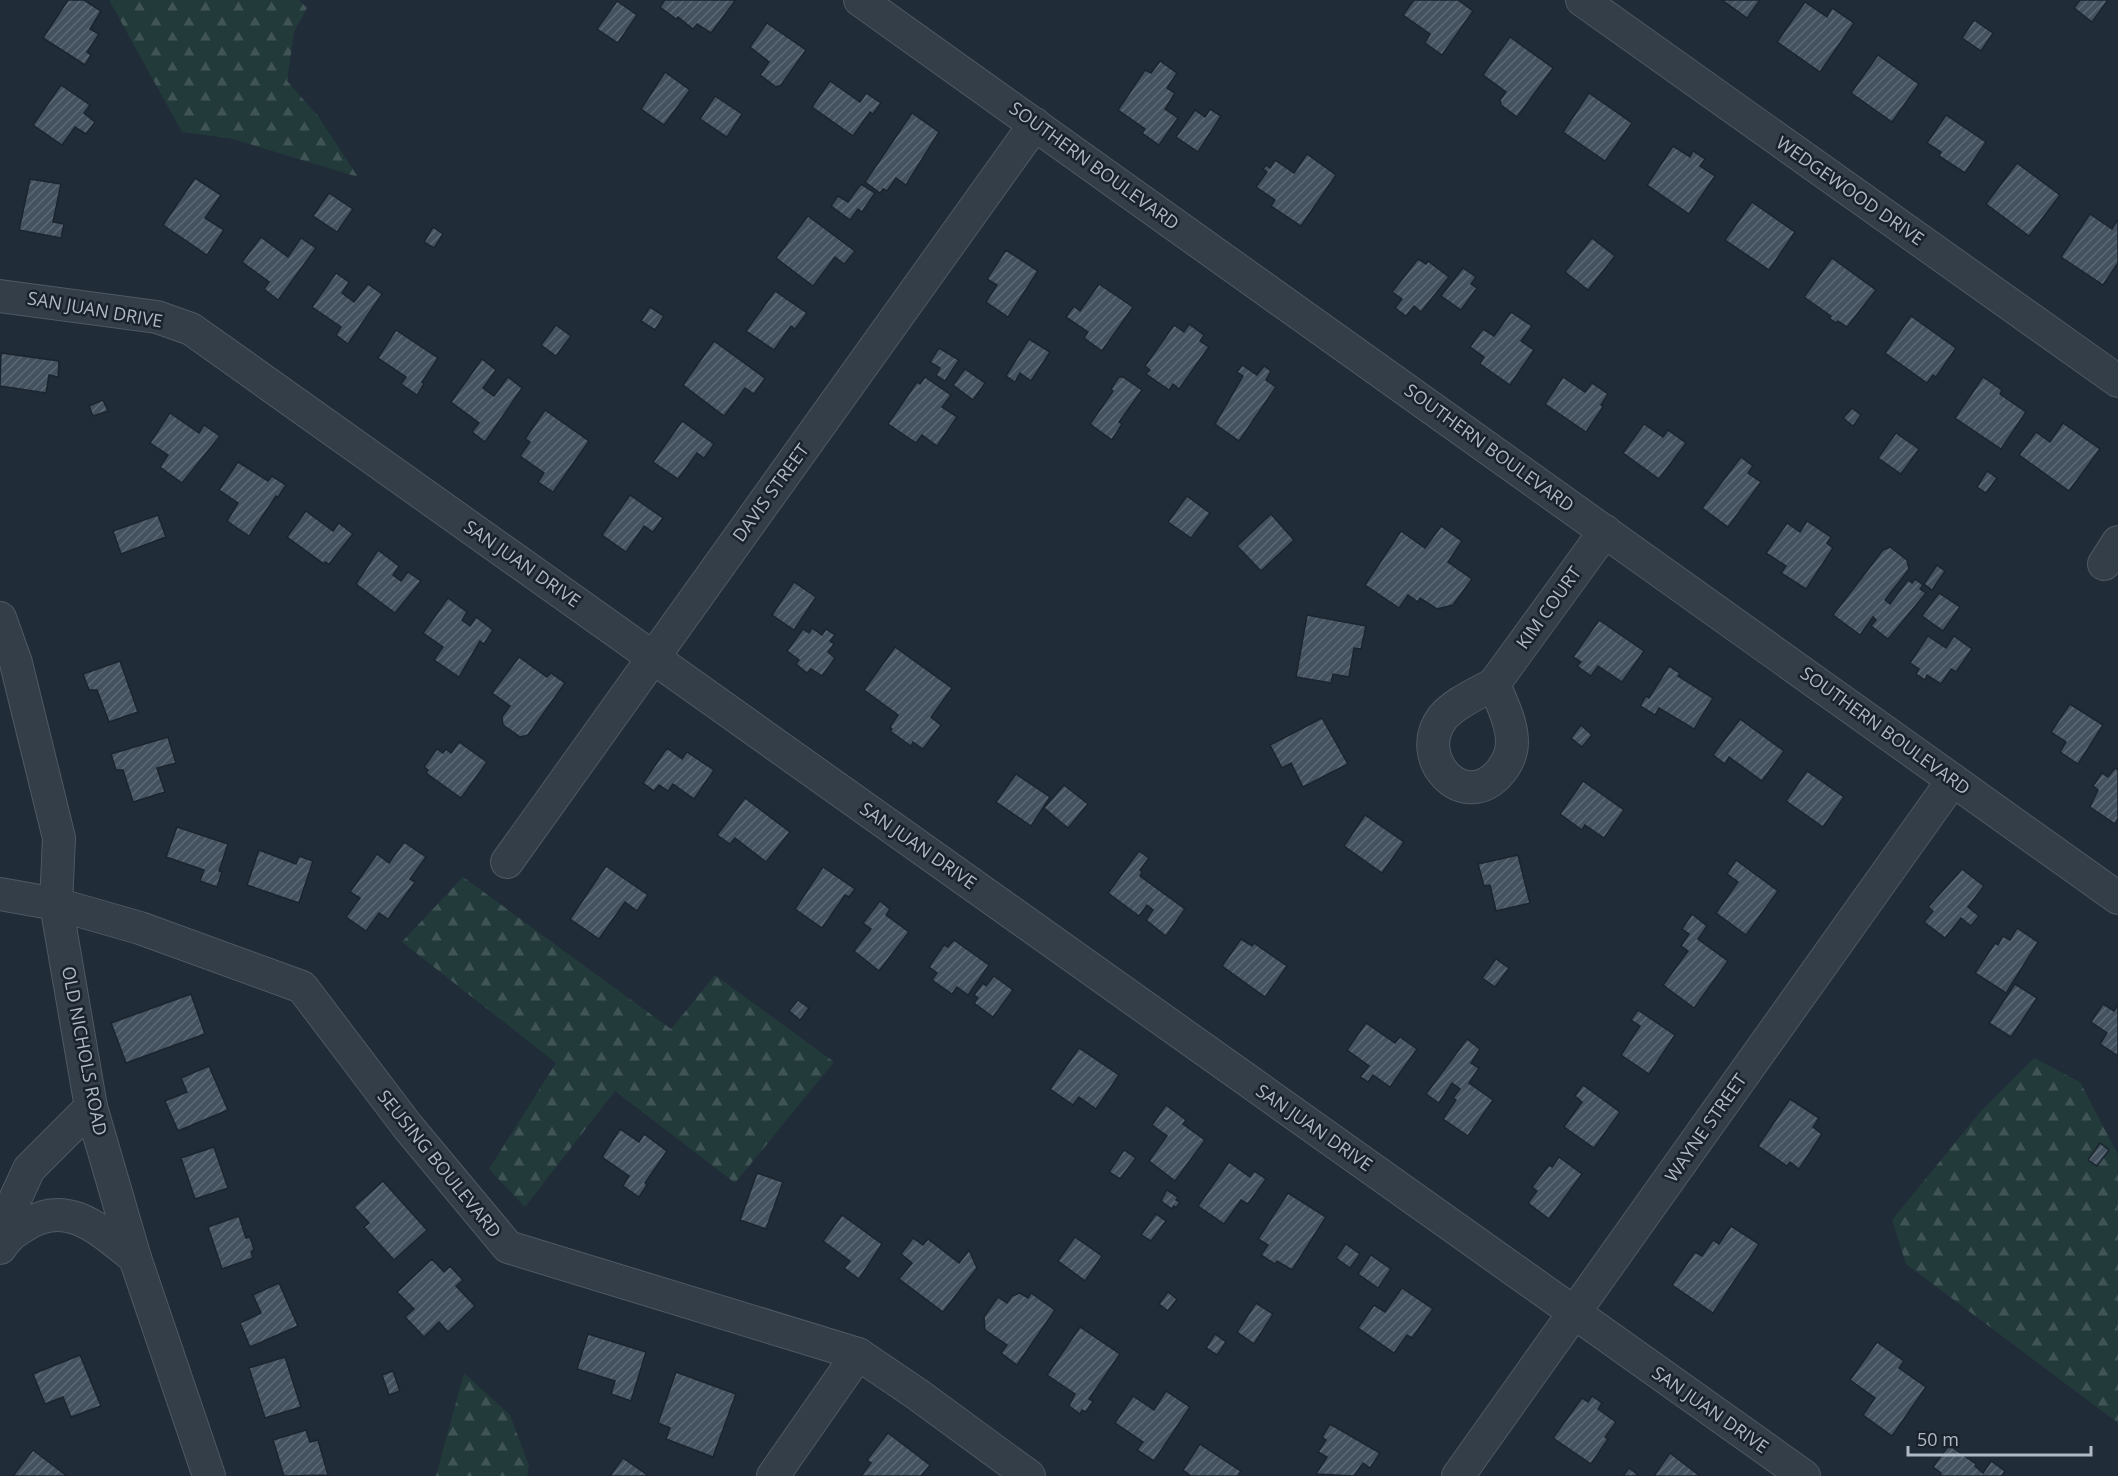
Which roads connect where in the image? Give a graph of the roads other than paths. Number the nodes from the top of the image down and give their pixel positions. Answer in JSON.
{"nodes":[{"id":1,"x":860,"y":0,"type":"edge"},
{"id":2,"x":1582,"y":0,"type":"edge"},
{"id":3,"x":1035,"y":124,"type":"junction"},
{"id":4,"x":0,"y":296,"type":"edge"},
{"id":5,"x":2118,"y":381,"type":"edge"},
{"id":6,"x":1605,"y":531,"type":"junction"},
{"id":7,"x":0,"y":618,"type":"edge"},
{"id":8,"x":653,"y":657,"type":"junction"},
{"id":9,"x":1494,"y":684,"type":"dead end"},
{"id":10,"x":1953,"y":780,"type":"junction"},
{"id":11,"x":507,"y":862,"type":"dead end"},
{"id":12,"x":0,"y":894,"type":"edge"},
{"id":13,"x":2118,"y":897,"type":"edge"},
{"id":14,"x":56,"y":904,"type":"junction"},
{"id":15,"x":91,"y":1107,"type":"junction"},
{"id":16,"x":0,"y":1233,"type":"edge"},
{"id":17,"x":0,"y":1248,"type":"edge"},
{"id":18,"x":135,"y":1258,"type":"junction"},
{"id":19,"x":1574,"y":1314,"type":"junction"},
{"id":20,"x":858,"y":1354,"type":"junction"},
{"id":21,"x":209,"y":1476,"type":"edge"},
{"id":22,"x":773,"y":1476,"type":"edge"},
{"id":23,"x":1029,"y":1476,"type":"edge"},
{"id":24,"x":1458,"y":1476,"type":"edge"},
{"id":25,"x":1804,"y":1476,"type":"edge"}],
"edges":[{"from":1,"to":3,"type":"street","name":"SOUTHERN BOULEVARD"},
{"from":2,"to":5,"type":"street","name":"WEDGEWOOD DRIVE"},
{"from":3,"to":6,"type":"street","name":"SOUTHERN BOULEVARD"},
{"from":3,"to":8,"type":"street","name":"DAVIS STREET"},
{"from":4,"to":8,"type":"street","name":"SAN JUAN DRIVE"},
{"from":6,"to":9,"type":"street","name":"KIM COURT"},
{"from":6,"to":10,"type":"street","name":"SOUTHERN BOULEVARD"},
{"from":7,"to":14,"type":"street","name":"OLD NICHOLS ROAD"},
{"from":8,"to":11,"type":"street","name":"DAVIS STREET"},
{"from":8,"to":19,"type":"street","name":"SAN JUAN DRIVE"},
{"from":10,"to":13,"type":"street","name":"SOUTHERN BOULEVARD"},
{"from":10,"to":19,"type":"street","name":"WAYNE STREET"},
{"from":12,"to":14,"type":"street","name":"SEUSING BOULEVARD"},
{"from":14,"to":15,"type":"street","name":"OLD NICHOLS ROAD"},
{"from":14,"to":20,"type":"street","name":"SEUSING BOULEVARD"},
{"from":15,"to":16,"type":"street"},
{"from":15,"to":18,"type":"street","name":"OLD NICHOLS ROAD"},
{"from":17,"to":18,"type":"street"},
{"from":18,"to":21,"type":"street","name":"OLD NICHOLS ROAD"},
{"from":19,"to":24,"type":"street","name":"WAYNE STREET"},
{"from":19,"to":25,"type":"street","name":"SAN JUAN DRIVE"},
{"from":20,"to":22,"type":"street"},
{"from":20,"to":23,"type":"street","name":"SEUSING BOULEVARD"}]}
